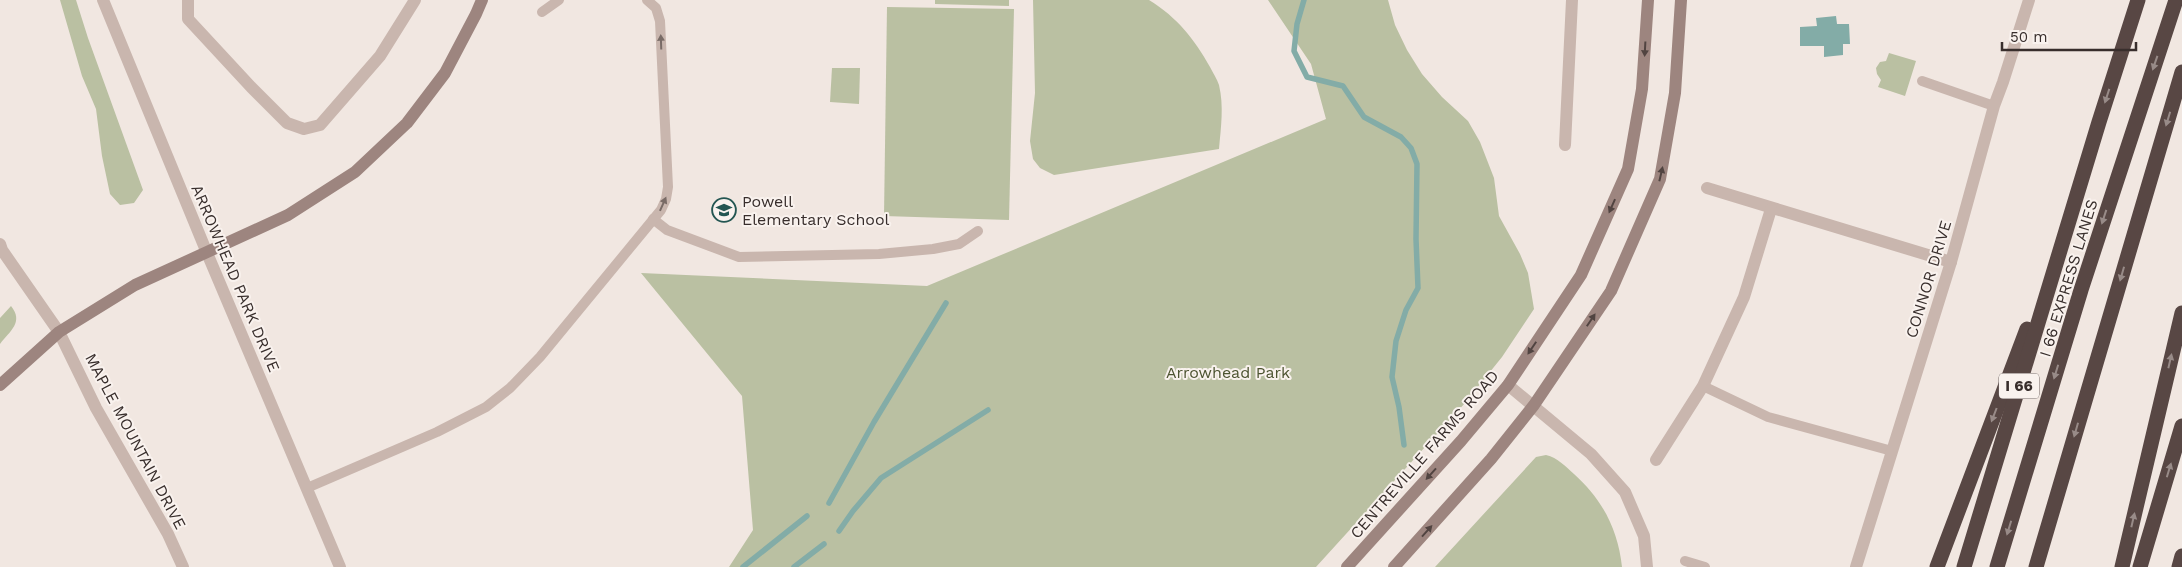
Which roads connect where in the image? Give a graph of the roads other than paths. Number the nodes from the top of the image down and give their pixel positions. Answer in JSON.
{"nodes":[{"id":1,"x":103,"y":0,"type":"edge"},
{"id":2,"x":188,"y":0,"type":"edge"},
{"id":3,"x":415,"y":0,"type":"edge"},
{"id":4,"x":482,"y":0,"type":"edge"},
{"id":5,"x":559,"y":0,"type":"edge"},
{"id":6,"x":646,"y":0,"type":"edge"},
{"id":7,"x":1572,"y":0,"type":"edge"},
{"id":8,"x":1648,"y":0,"type":"edge"},
{"id":9,"x":1681,"y":0,"type":"edge"},
{"id":10,"x":2029,"y":0,"type":"edge"},
{"id":11,"x":2138,"y":0,"type":"edge"},
{"id":12,"x":2176,"y":0,"type":"edge"},
{"id":13,"x":542,"y":12,"type":"dead end"},
{"id":14,"x":2182,"y":72,"type":"edge"},
{"id":15,"x":1922,"y":81,"type":"dead end"},
{"id":16,"x":1994,"y":106,"type":"junction"},
{"id":17,"x":1565,"y":145,"type":"dead end"},
{"id":18,"x":1707,"y":188,"type":"dead end"},
{"id":19,"x":2073,"y":206,"type":"junction"},
{"id":20,"x":1771,"y":209,"type":"junction"},
{"id":21,"x":653,"y":219,"type":"junction"},
{"id":22,"x":978,"y":231,"type":"dead end"},
{"id":23,"x":0,"y":244,"type":"edge"},
{"id":24,"x":207,"y":253,"type":"junction"},
{"id":25,"x":1951,"y":262,"type":"junction"},
{"id":26,"x":2182,"y":313,"type":"edge"},
{"id":27,"x":59,"y":332,"type":"junction"},
{"id":28,"x":0,"y":385,"type":"edge"},
{"id":29,"x":1508,"y":385,"type":"junction"},
{"id":30,"x":1703,"y":386,"type":"junction"},
{"id":31,"x":1534,"y":405,"type":"junction"},
{"id":32,"x":2182,"y":426,"type":"edge"},
{"id":33,"x":1892,"y":451,"type":"junction"},
{"id":34,"x":1656,"y":460,"type":"dead end"},
{"id":35,"x":307,"y":488,"type":"junction"},
{"id":36,"x":2182,"y":556,"type":"edge"},
{"id":37,"x":1685,"y":561,"type":"dead end"},
{"id":38,"x":183,"y":567,"type":"edge"},
{"id":39,"x":340,"y":567,"type":"edge"},
{"id":40,"x":1347,"y":567,"type":"edge"},
{"id":41,"x":1394,"y":567,"type":"edge"},
{"id":42,"x":1647,"y":567,"type":"edge"},
{"id":43,"x":1705,"y":567,"type":"edge"},
{"id":44,"x":1856,"y":567,"type":"edge"},
{"id":45,"x":1937,"y":567,"type":"edge"},
{"id":46,"x":1964,"y":567,"type":"edge"},
{"id":47,"x":1997,"y":567,"type":"edge"},
{"id":48,"x":2036,"y":567,"type":"edge"},
{"id":49,"x":2122,"y":567,"type":"edge"},
{"id":50,"x":2140,"y":567,"type":"edge"},
{"id":51,"x":2179,"y":567,"type":"edge"}],
"edges":[{"from":1,"to":24,"type":"street","name":"ARROWHEAD PARK DRIVE"},
{"from":2,"to":3,"type":"street"},
{"from":4,"to":24,"type":"street"},
{"from":5,"to":13,"type":"lane"},
{"from":21,"to":6,"type":"lane","one_way":true},
{"from":7,"to":17,"type":"street"},
{"from":8,"to":29,"type":"street","name":"CENTREVILLE FARMS ROAD","one_way":true},
{"from":31,"to":9,"type":"street","one_way":true},
{"from":10,"to":16,"type":"street","name":"CONNOR DRIVE"},
{"from":11,"to":19,"type":"highway","number":"I 66","one_way":true},
{"from":12,"to":47,"type":"highway","name":"I 66 EXPRESS LANES","one_way":true},
{"from":14,"to":48,"type":"highway","one_way":true},
{"from":15,"to":16,"type":"lane"},
{"from":16,"to":25,"type":"street","name":"CONNOR DRIVE"},
{"from":18,"to":20,"type":"street"},
{"from":19,"to":45,"type":"highway","one_way":true},
{"from":19,"to":46,"type":"highway","number":"I 66"},
{"from":20,"to":25,"type":"street"},
{"from":20,"to":30,"type":"street"},
{"from":21,"to":22,"type":"lane"},
{"from":21,"to":35,"type":"lane"},
{"from":23,"to":27,"type":"street","name":"MAPLE MOUNTAIN DRIVE"},
{"from":24,"to":27,"type":"street"},
{"from":24,"to":35,"type":"street","name":"ARROWHEAD PARK DRIVE"},
{"from":25,"to":33,"type":"street","name":"CONNOR DRIVE"},
{"from":49,"to":26,"type":"highway","one_way":true},
{"from":27,"to":28,"type":"street"},
{"from":27,"to":38,"type":"street","name":"MAPLE MOUNTAIN DRIVE"},
{"from":29,"to":31,"type":"street"},
{"from":29,"to":40,"type":"street","name":"CENTREVILLE FARMS ROAD","one_way":true},
{"from":30,"to":33,"type":"lane"},
{"from":30,"to":34,"type":"street"},
{"from":41,"to":31,"type":"street","one_way":true},
{"from":31,"to":42,"type":"street"},
{"from":50,"to":32,"type":"highway","one_way":true},
{"from":33,"to":44,"type":"street","name":"CONNOR DRIVE"},
{"from":35,"to":39,"type":"street","name":"ARROWHEAD PARK DRIVE"},
{"from":36,"to":51,"type":"highway"},
{"from":37,"to":43,"type":"lane"}]}
